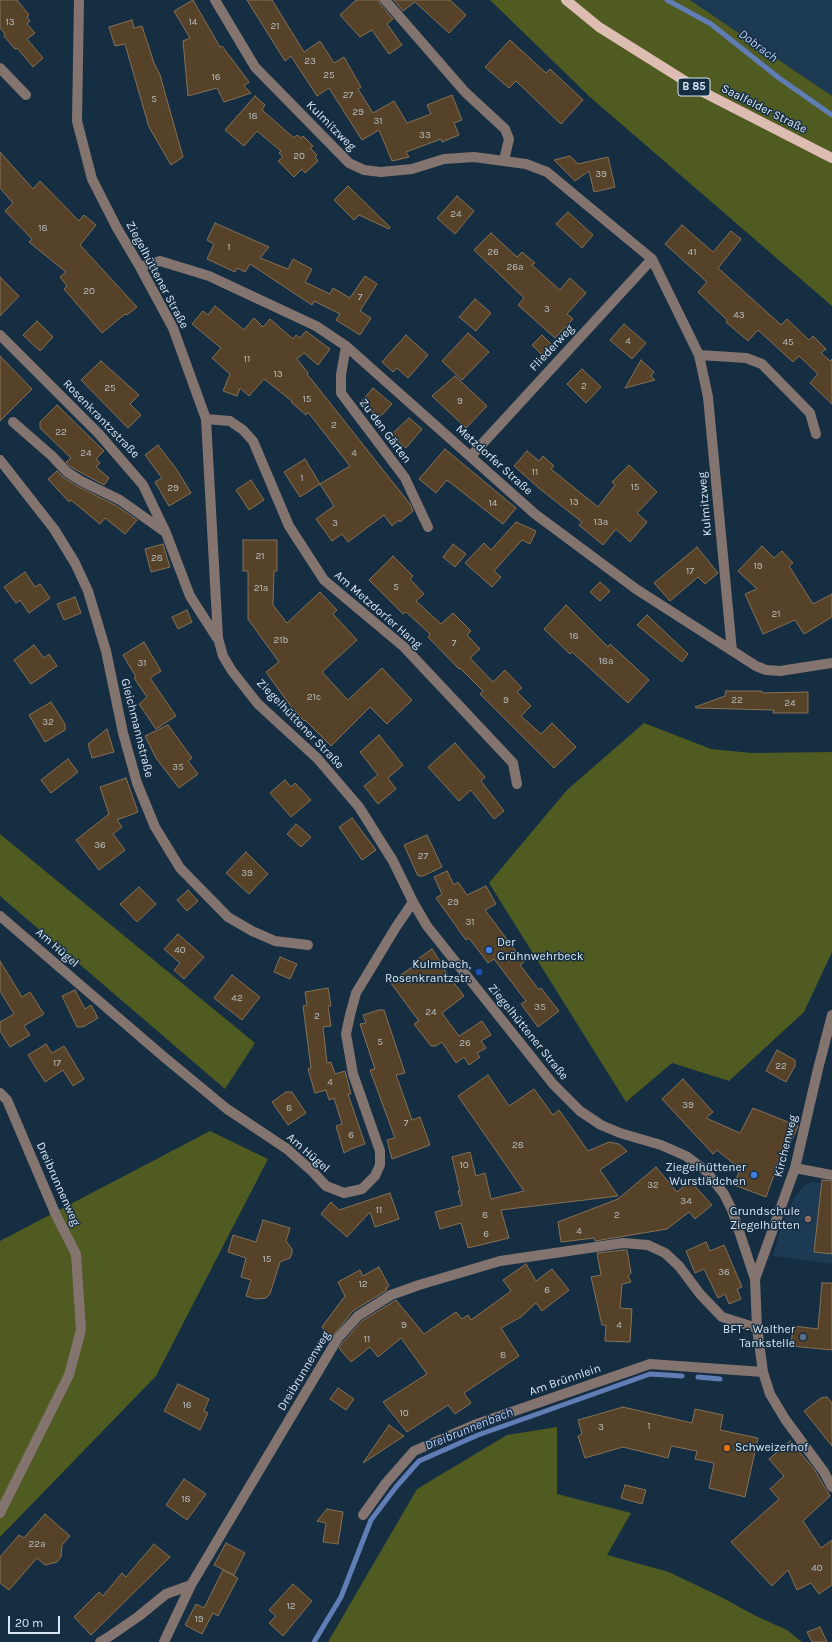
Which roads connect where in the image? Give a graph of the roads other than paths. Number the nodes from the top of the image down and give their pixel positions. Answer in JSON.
{"nodes":[{"id":1,"x":79,"y":0,"type":"edge"},
{"id":2,"x":215,"y":0,"type":"edge"},
{"id":3,"x":385,"y":0,"type":"edge"},
{"id":4,"x":566,"y":0,"type":"edge"},
{"id":5,"x":0,"y":68,"type":"edge"},
{"id":6,"x":26,"y":95,"type":"dead end"},
{"id":7,"x":832,"y":158,"type":"edge"},
{"id":8,"x":504,"y":160,"type":"junction"},
{"id":9,"x":652,"y":258,"type":"junction"},
{"id":10,"x":140,"y":267,"type":"junction"},
{"id":11,"x":0,"y":335,"type":"edge"},
{"id":12,"x":346,"y":346,"type":"junction"},
{"id":13,"x":699,"y":355,"type":"junction"},
{"id":14,"x":206,"y":418,"type":"junction"},
{"id":15,"x":13,"y":422,"type":"dead end"},
{"id":16,"x":816,"y":434,"type":"dead end"},
{"id":17,"x":471,"y":456,"type":"junction"},
{"id":18,"x":0,"y":460,"type":"edge"},
{"id":19,"x":428,"y":527,"type":"dead end"},
{"id":20,"x":166,"y":534,"type":"junction"},
{"id":21,"x":218,"y":638,"type":"junction"},
{"id":22,"x":732,"y":651,"type":"junction"},
{"id":23,"x":832,"y":663,"type":"edge"},
{"id":24,"x":517,"y":784,"type":"dead end"},
{"id":25,"x":413,"y":902,"type":"junction"},
{"id":26,"x":0,"y":916,"type":"edge"},
{"id":27,"x":308,"y":945,"type":"dead end"},
{"id":28,"x":832,"y":1015,"type":"edge"},
{"id":29,"x":0,"y":1093,"type":"edge"},
{"id":30,"x":796,"y":1168,"type":"junction"},
{"id":31,"x":832,"y":1175,"type":"edge"},
{"id":32,"x":755,"y":1279,"type":"junction"},
{"id":33,"x":757,"y":1328,"type":"junction"},
{"id":34,"x":763,"y":1372,"type":"junction"},
{"id":35,"x":832,"y":1487,"type":"edge"},
{"id":36,"x":0,"y":1513,"type":"edge"},
{"id":37,"x":363,"y":1514,"type":"dead end"},
{"id":38,"x":191,"y":1585,"type":"junction"},
{"id":39,"x":100,"y":1642,"type":"edge"},
{"id":40,"x":164,"y":1642,"type":"edge"}],
"edges":[{"from":1,"to":10,"type":"street","name":"Ziegelhüttener Straße"},
{"from":2,"to":8,"type":"street","name":"Kulmitzweg"},
{"from":3,"to":8,"type":"street"},
{"from":4,"to":7,"type":"main road","name":"Saalfelder Straße","number":"B 85"},
{"from":5,"to":6,"type":"street"},
{"from":8,"to":9,"type":"street","name":"Kulmitzweg"},
{"from":9,"to":13,"type":"street","name":"Kulmitzweg"},
{"from":9,"to":17,"type":"street","name":"Fliederweg"},
{"from":10,"to":12,"type":"street","name":"Metzdorfer Straße"},
{"from":10,"to":14,"type":"street","name":"Ziegelhüttener Straße"},
{"from":11,"to":20,"type":"street","name":"Rosenkrantzstraße"},
{"from":12,"to":17,"type":"street","name":"Metzdorfer Straße"},
{"from":12,"to":19,"type":"street","name":"Zu den Gärten"},
{"from":13,"to":16,"type":"street"},
{"from":13,"to":22,"type":"street","name":"Kulmitzweg"},
{"from":14,"to":21,"type":"street","name":"Ziegelhüttener Straße"},
{"from":14,"to":24,"type":"street","name":"Am Metzdorfer Hang"},
{"from":15,"to":20,"type":"street"},
{"from":17,"to":22,"type":"street","name":"Metzdorfer Straße"},
{"from":18,"to":27,"type":"street","name":"Gleichmannstraße"},
{"from":20,"to":21,"type":"street","name":"Rosenkrantzstraße"},
{"from":21,"to":25,"type":"street","name":"Ziegelhüttener Straße"},
{"from":22,"to":23,"type":"street","name":"Metzdorfer Straße"},
{"from":25,"to":26,"type":"street","name":"Am Hügel"},
{"from":25,"to":32,"type":"street","name":"Ziegelhüttener Straße"},
{"from":28,"to":30,"type":"street","name":"Kirchenweg"},
{"from":29,"to":36,"type":"street","name":"Dreibrunnenweg"},
{"from":30,"to":31,"type":"street"},
{"from":30,"to":32,"type":"street","name":"Kirchenweg"},
{"from":32,"to":33,"type":"street","name":"Ziegelhüttener Straße"},
{"from":33,"to":34,"type":"street","name":"Ziegelhüttener Straße"},
{"from":33,"to":38,"type":"street","name":"Dreibrunnenweg"},
{"from":34,"to":35,"type":"street","name":"Ziegelhüttener Straße"},
{"from":34,"to":37,"type":"street","name":"Am Brünnlein"},
{"from":38,"to":39,"type":"street"},
{"from":38,"to":40,"type":"street","name":"Dreibrunnenweg"}]}
